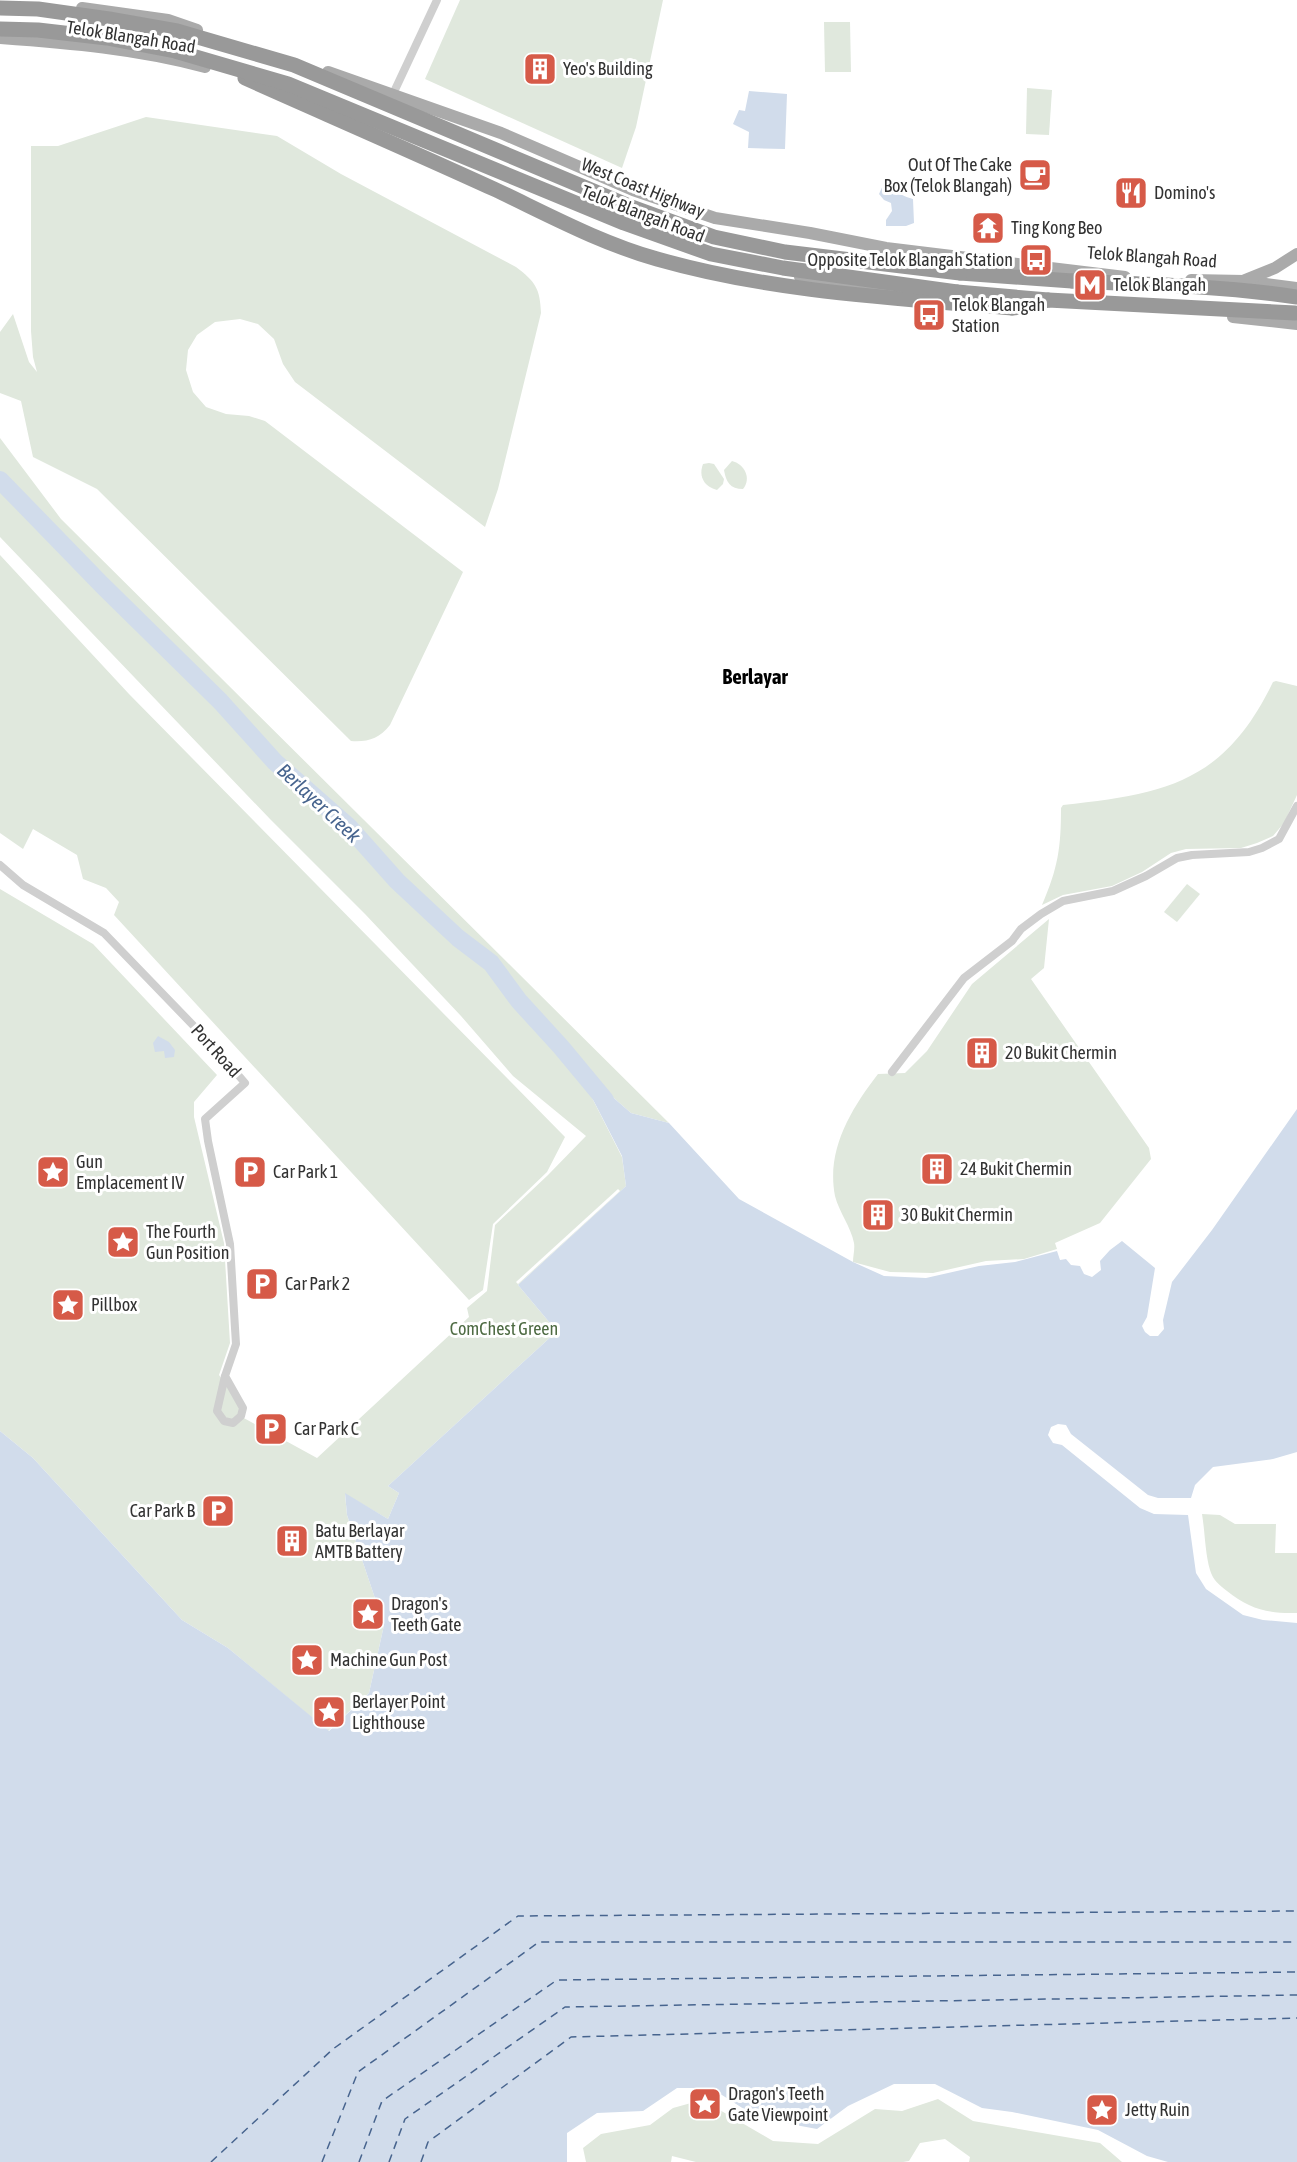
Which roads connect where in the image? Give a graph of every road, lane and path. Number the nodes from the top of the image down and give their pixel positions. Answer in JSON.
{"nodes":[{"id":1,"x":437,"y":0,"type":"edge"},
{"id":2,"x":0,"y":1,"type":"edge"},
{"id":3,"x":0,"y":8,"type":"edge"},
{"id":4,"x":141,"y":15,"type":"junction"},
{"id":5,"x":0,"y":29,"type":"edge"},
{"id":6,"x":0,"y":38,"type":"edge"},
{"id":7,"x":125,"y":50,"type":"junction"},
{"id":8,"x":245,"y":78,"type":"junction"},
{"id":9,"x":393,"y":94,"type":"junction"},
{"id":10,"x":576,"y":167,"type":"junction"},
{"id":11,"x":565,"y":203,"type":"junction"},
{"id":12,"x":1297,"y":254,"type":"edge"},
{"id":13,"x":1151,"y":279,"type":"junction"},
{"id":14,"x":1244,"y":281,"type":"junction"},
{"id":15,"x":1297,"y":288,"type":"edge"},
{"id":16,"x":1297,"y":297,"type":"edge"},
{"id":17,"x":1048,"y":300,"type":"junction"},
{"id":18,"x":1157,"y":312,"type":"junction"},
{"id":19,"x":1297,"y":313,"type":"edge"},
{"id":20,"x":1297,"y":324,"type":"edge"},
{"id":21,"x":1297,"y":806,"type":"edge"},
{"id":22,"x":0,"y":865,"type":"edge"},
{"id":23,"x":892,"y":1072,"type":"dead end"},
{"id":24,"x":225,"y":1376,"type":"junction"},
{"id":25,"x":237,"y":1399,"type":"junction"},
{"id":26,"x":219,"y":1404,"type":"junction"}],
"edges":[{"from":1,"to":9,"type":"street"},
{"from":2,"to":4,"type":"main road","name":"Telok Blangah Road"},
{"from":3,"to":16,"type":"highway","name":"West Coast Highway","bridge":true},
{"from":4,"to":7,"type":"main road"},
{"from":4,"to":9,"type":"main road","name":"Telok Blangah Road"},
{"from":5,"to":17,"type":"highway","name":"West Coast Highway","bridge":true},
{"from":6,"to":7,"type":"main road","name":"Telok Blangah Road"},
{"from":7,"to":8,"type":"main road","name":"Telok Blangah Road"},
{"from":8,"to":11,"type":"main road","name":"Telok Blangah Road"},
{"from":8,"to":17,"type":"highway","bridge":true},
{"from":9,"to":10,"type":"main road","name":"Telok Blangah Road"},
{"from":10,"to":11,"type":"main road"},
{"from":10,"to":13,"type":"main road","name":"Telok Blangah Road"},
{"from":11,"to":18,"type":"main road","name":"Telok Blangah Road"},
{"from":12,"to":14,"type":"main road"},
{"from":13,"to":14,"type":"main road","name":"Telok Blangah Road"},
{"from":13,"to":18,"type":"main road"},
{"from":14,"to":15,"type":"main road","name":"Telok Blangah Road"},
{"from":17,"to":19,"type":"highway","name":"West Coast Highway","bridge":true},
{"from":18,"to":20,"type":"main road","name":"Telok Blangah Road"},
{"from":21,"to":23,"type":"street"},
{"from":22,"to":24,"type":"street","name":"Port Road"},
{"from":24,"to":25,"type":"street"},
{"from":24,"to":26,"type":"street","name":"Port Road"},
{"from":25,"to":26,"type":"street"},
{"from":25,"to":26,"type":"street"}]}
